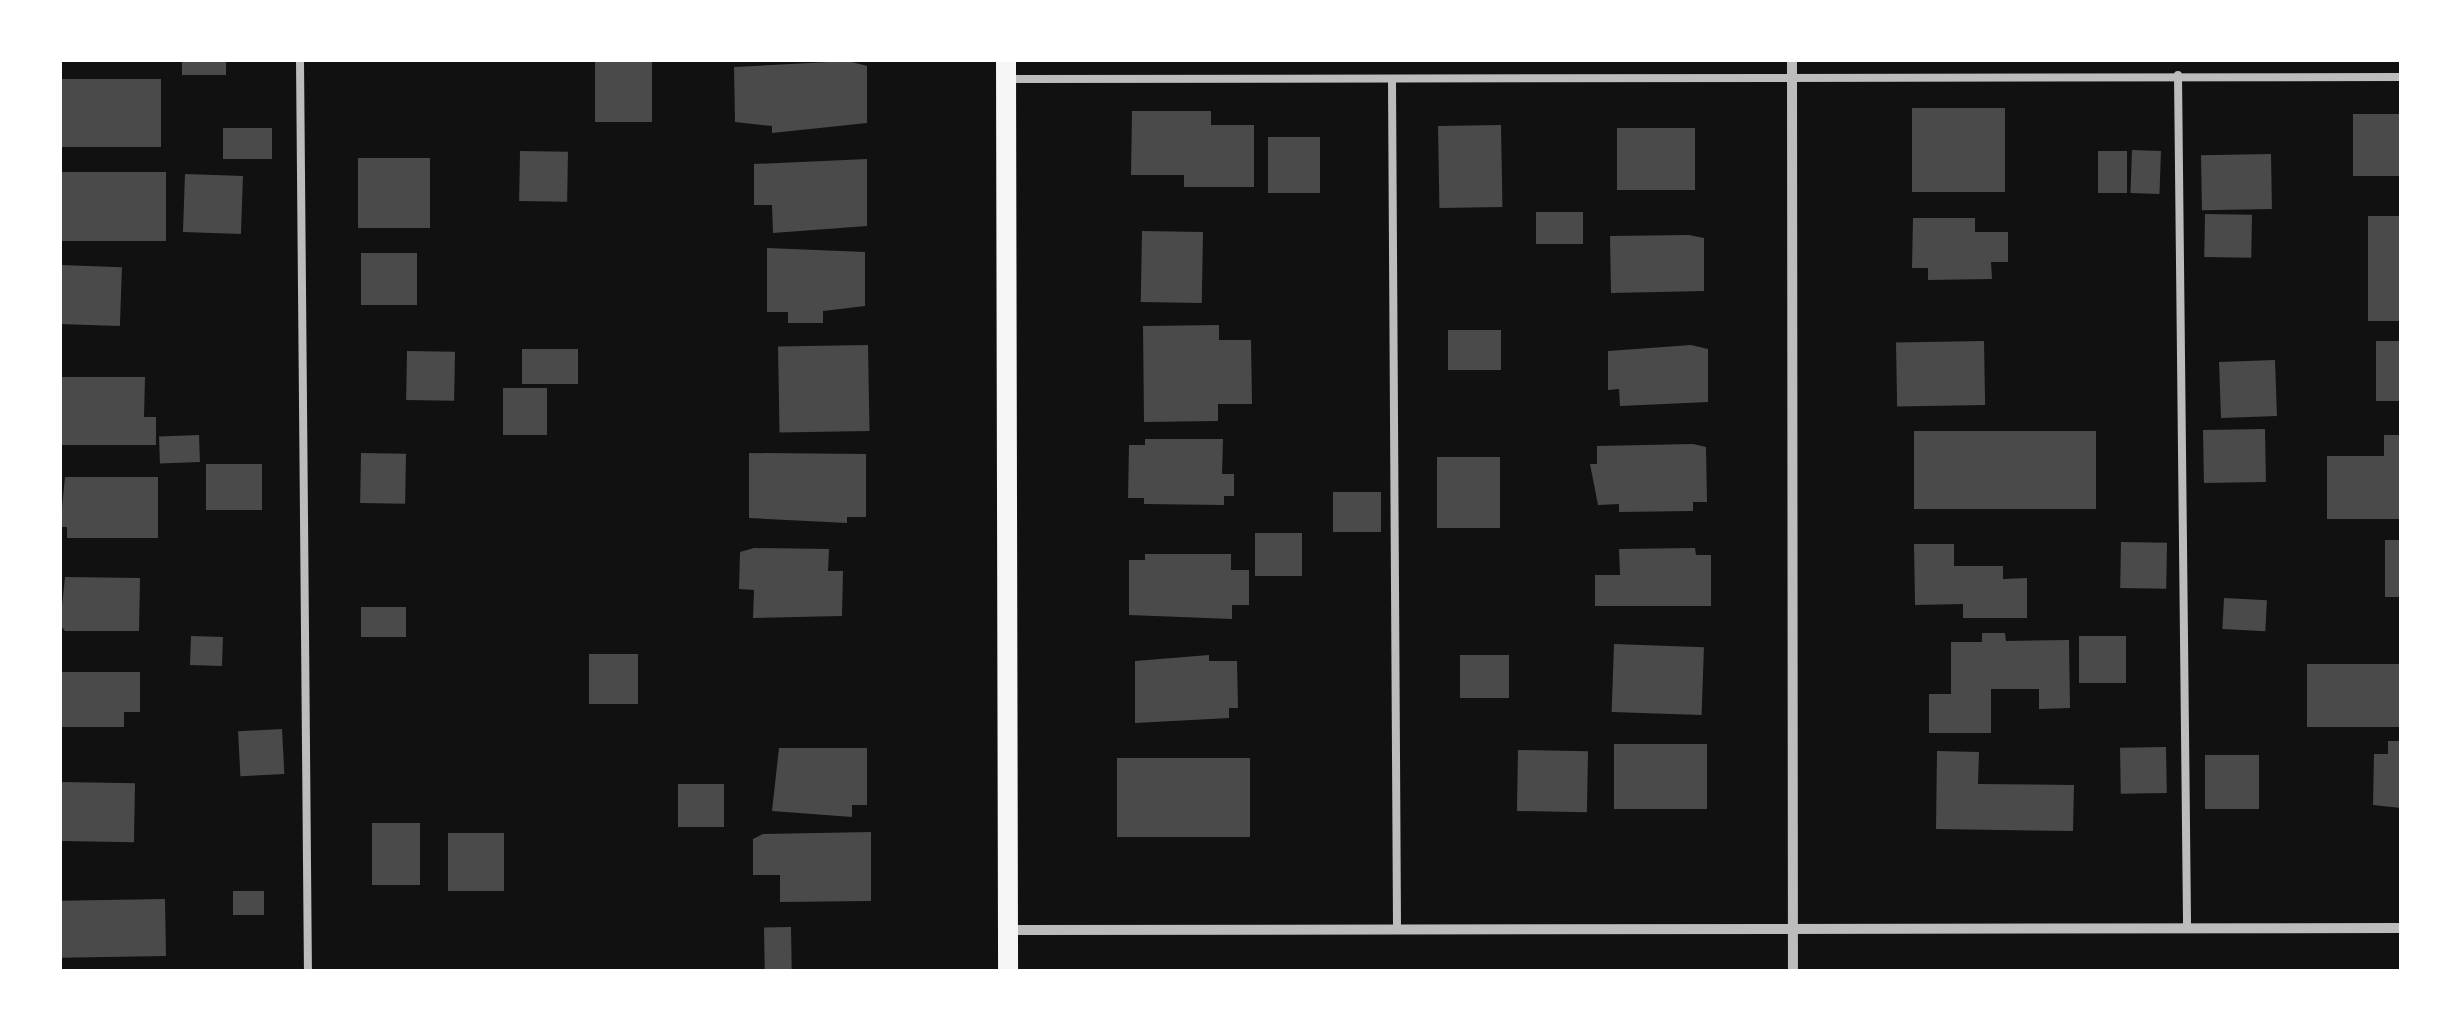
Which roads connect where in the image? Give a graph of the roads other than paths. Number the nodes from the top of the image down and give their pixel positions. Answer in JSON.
{"nodes":[{"id":1,"x":300,"y":60,"type":"edge"},
{"id":2,"x":1792,"y":60,"type":"edge"},
{"id":3,"x":1006,"y":69,"type":"edge"},
{"id":4,"x":2178,"y":75,"type":"junction"},
{"id":5,"x":2401,"y":77,"type":"edge"},
{"id":6,"x":1792,"y":80,"type":"junction"},
{"id":7,"x":1392,"y":81,"type":"junction"},
{"id":8,"x":1793,"y":928,"type":"junction"},
{"id":9,"x":2187,"y":928,"type":"junction"},
{"id":10,"x":2401,"y":928,"type":"edge"},
{"id":11,"x":1008,"y":930,"type":"junction"},
{"id":12,"x":1398,"y":930,"type":"junction"},
{"id":13,"x":308,"y":971,"type":"edge"},
{"id":14,"x":1008,"y":971,"type":"edge"},
{"id":15,"x":1793,"y":971,"type":"edge"}],
"edges":[{"from":1,"to":13,"type":"lane"},
{"from":2,"to":6,"type":"street"},
{"from":3,"to":7,"type":"lane"},
{"from":3,"to":11,"type":"main road"},
{"from":4,"to":5,"type":"lane"},
{"from":4,"to":6,"type":"lane"},
{"from":4,"to":9,"type":"lane"},
{"from":6,"to":7,"type":"lane"},
{"from":6,"to":8,"type":"street"},
{"from":7,"to":12,"type":"lane"},
{"from":8,"to":9,"type":"street"},
{"from":8,"to":12,"type":"street"},
{"from":8,"to":15,"type":"street"},
{"from":9,"to":10,"type":"street"},
{"from":11,"to":12,"type":"street"},
{"from":11,"to":14,"type":"main road"}]}
